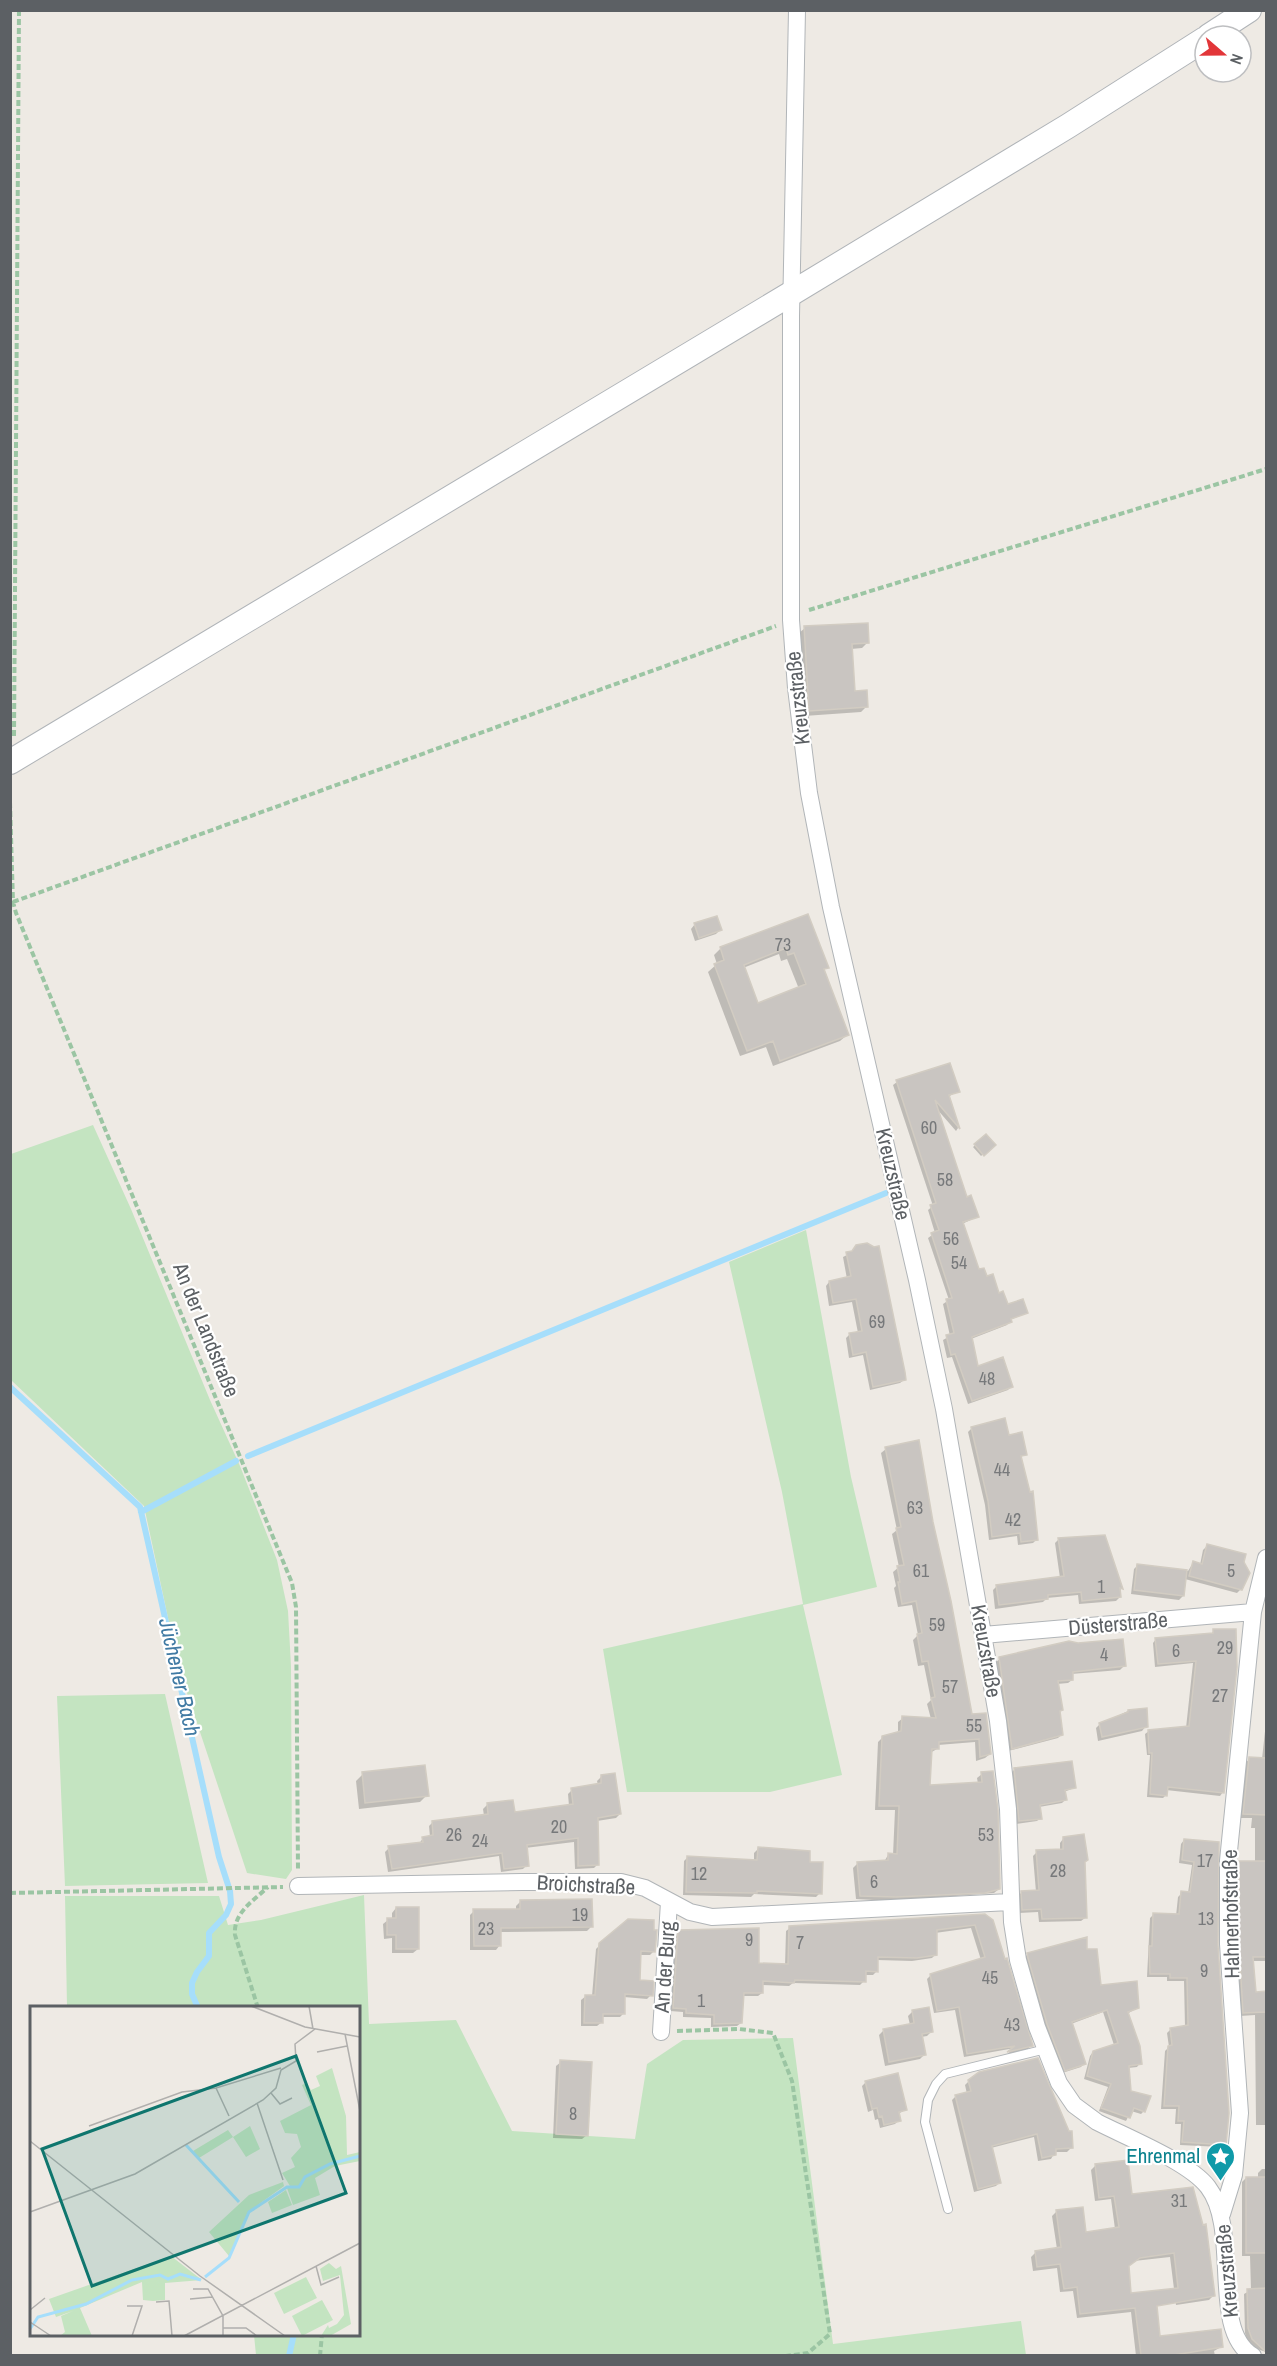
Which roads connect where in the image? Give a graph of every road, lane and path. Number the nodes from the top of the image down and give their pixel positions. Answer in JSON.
{"nodes":[{"id":1,"x":20,"y":10,"type":"edge"},
{"id":2,"x":796,"y":10,"type":"edge"},
{"id":3,"x":1249,"y":10,"type":"edge"},
{"id":4,"x":1227,"y":24,"type":"edge"},
{"id":5,"x":1193,"y":47,"type":"edge"},
{"id":6,"x":792,"y":293,"type":"junction"},
{"id":7,"x":1266,"y":469,"type":"edge"},
{"id":8,"x":791,"y":618,"type":"junction"},
{"id":9,"x":12,"y":761,"type":"edge"},
{"id":10,"x":10,"y":802,"type":"edge"},
{"id":11,"x":12,"y":902,"type":"junction"},
{"id":12,"x":1266,"y":1558,"type":"edge"},
{"id":13,"x":1252,"y":1612,"type":"junction"},
{"id":14,"x":984,"y":1635,"type":"junction"},
{"id":15,"x":298,"y":1886,"type":"joint"},
{"id":16,"x":10,"y":1893,"type":"edge"},
{"id":17,"x":669,"y":1902,"type":"junction"},
{"id":18,"x":1011,"y":1902,"type":"junction"},
{"id":19,"x":258,"y":2006,"type":"edge"},
{"id":20,"x":661,"y":2032,"type":"joint"},
{"id":21,"x":1046,"y":2049,"type":"junction"},
{"id":22,"x":948,"y":2209,"type":"dead end"},
{"id":23,"x":1222,"y":2214,"type":"junction"},
{"id":24,"x":322,"y":2336,"type":"edge"},
{"id":25,"x":320,"y":2355,"type":"edge"},
{"id":26,"x":786,"y":2355,"type":"edge"},
{"id":27,"x":1253,"y":2355,"type":"edge"}],
"edges":[{"from":1,"to":9,"type":"path"},
{"from":2,"to":6,"type":"street","name":"Kreuzstraße"},
{"from":3,"to":4,"type":"main road"},
{"from":5,"to":6,"type":"main road"},
{"from":6,"to":8,"type":"street","name":"Kreuzstraße"},
{"from":6,"to":9,"type":"main road"},
{"from":7,"to":8,"type":"path"},
{"from":8,"to":11,"type":"path"},
{"from":8,"to":14,"type":"street","name":"Kreuzstraße"},
{"from":10,"to":11,"type":"path","name":"An der Landstraße"},
{"from":11,"to":15,"type":"path","name":"An der Landstraße"},
{"from":12,"to":13,"type":"street","name":"Hahnerhofstraße"},
{"from":13,"to":14,"type":"street","name":"Düsterstraße"},
{"from":13,"to":23,"type":"street","name":"Hahnerhofstraße"},
{"from":14,"to":18,"type":"street","name":"Kreuzstraße"},
{"from":15,"to":17,"type":"street","name":"Broichstraße"},
{"from":16,"to":19,"type":"path"},
{"from":17,"to":18,"type":"street","name":"Broichstraße"},
{"from":17,"to":20,"type":"street","name":"An der Burg"},
{"from":18,"to":21,"type":"street","name":"Kreuzstraße"},
{"from":20,"to":26,"type":"path"},
{"from":21,"to":22,"type":"lane"},
{"from":21,"to":23,"type":"street","name":"Kreuzstraße"},
{"from":23,"to":27,"type":"street","name":"Kreuzstraße"},
{"from":24,"to":25,"type":"path"}]}
